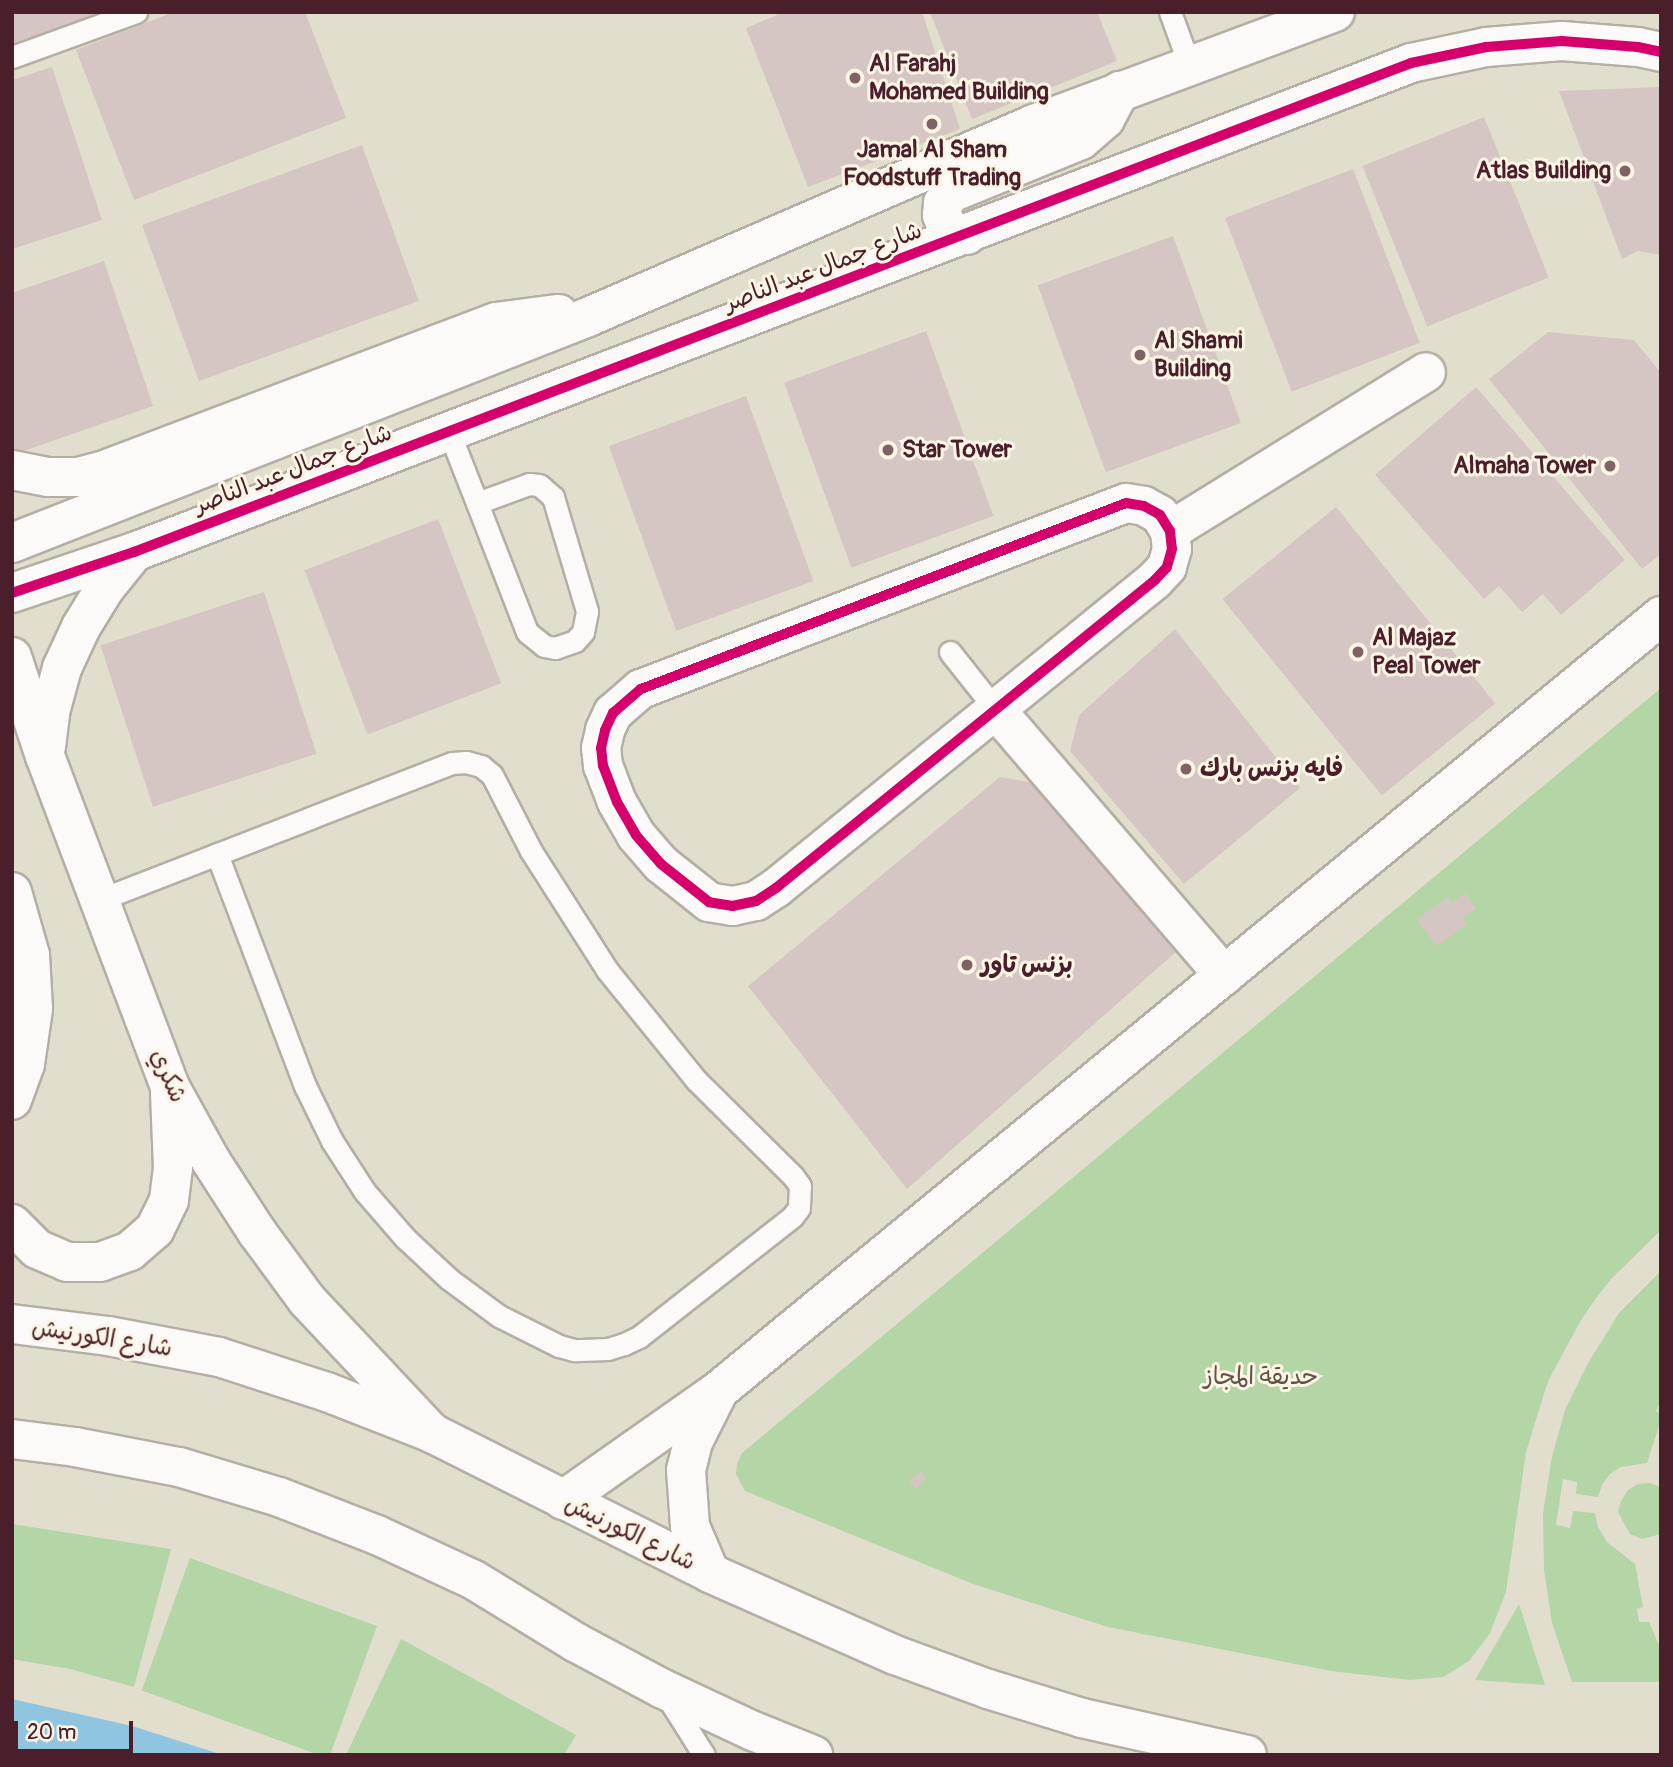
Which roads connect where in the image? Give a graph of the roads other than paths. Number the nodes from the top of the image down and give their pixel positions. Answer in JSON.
{"nodes":[{"id":1,"x":136,"y":12,"type":"edge"},
{"id":2,"x":1170,"y":12,"type":"edge"},
{"id":3,"x":1328,"y":13,"type":"edge"},
{"id":4,"x":1661,"y":52,"type":"edge"},
{"id":5,"x":12,"y":57,"type":"edge"},
{"id":6,"x":1189,"y":64,"type":"junction"},
{"id":7,"x":1120,"y":91,"type":"junction"},
{"id":8,"x":967,"y":235,"type":"junction"},
{"id":9,"x":588,"y":317,"type":"junction"},
{"id":10,"x":1426,"y":372,"type":"dead end"},
{"id":11,"x":449,"y":432,"type":"junction"},
{"id":12,"x":12,"y":470,"type":"edge"},
{"id":13,"x":477,"y":503,"type":"junction"},
{"id":14,"x":1170,"y":531,"type":"junction"},
{"id":15,"x":12,"y":543,"type":"edge"},
{"id":16,"x":134,"y":552,"type":"junction"},
{"id":17,"x":12,"y":593,"type":"edge"},
{"id":18,"x":1661,"y":616,"type":"edge"},
{"id":19,"x":950,"y":652,"type":"dead end"},
{"id":20,"x":12,"y":657,"type":"edge"},
{"id":21,"x":996,"y":710,"type":"junction"},
{"id":22,"x":45,"y":756,"type":"junction"},
{"id":23,"x":217,"y":854,"type":"junction"},
{"id":24,"x":12,"y":892,"type":"edge"},
{"id":25,"x":99,"y":900,"type":"junction"},
{"id":26,"x":1224,"y":975,"type":"junction"},
{"id":27,"x":170,"y":1087,"type":"junction"},
{"id":28,"x":12,"y":1100,"type":"edge"},
{"id":29,"x":12,"y":1224,"type":"edge"},
{"id":30,"x":12,"y":1324,"type":"edge"},
{"id":31,"x":718,"y":1391,"type":"junction"},
{"id":32,"x":432,"y":1433,"type":"junction"},
{"id":33,"x":12,"y":1439,"type":"edge"},
{"id":34,"x":564,"y":1500,"type":"junction"},
{"id":35,"x":710,"y":1573,"type":"junction"},
{"id":36,"x":661,"y":1688,"type":"junction"},
{"id":37,"x":704,"y":1755,"type":"edge"},
{"id":38,"x":813,"y":1755,"type":"edge"},
{"id":39,"x":1247,"y":1755,"type":"edge"}],
"edges":[{"from":1,"to":5,"type":"lane"},
{"from":2,"to":6,"type":"lane"},
{"from":3,"to":6,"type":"street","name":"شارع جمال عبد الناصر"},
{"from":4,"to":8,"type":"street","name":"شارع جمال عبد الناصر"},
{"from":6,"to":7,"type":"street","name":"شارع جمال عبد الناصر"},
{"from":7,"to":8,"type":"street"},
{"from":7,"to":9,"type":"street","name":"شارع جمال عبد الناصر"},
{"from":8,"to":11,"type":"street","name":"شارع جمال عبد الناصر"},
{"from":9,"to":12,"type":"street"},
{"from":9,"to":15,"type":"street","name":"شارع جمال عبد الناصر"},
{"from":10,"to":14,"type":"street"},
{"from":11,"to":13,"type":"lane"},
{"from":11,"to":16,"type":"street","name":"شارع جمال عبد الناصر"},
{"from":13,"to":13,"type":"lane"},
{"from":14,"to":21,"type":"street"},
{"from":14,"to":21,"type":"street"},
{"from":16,"to":17,"type":"street","name":"شارع جمال عبد الناصر"},
{"from":16,"to":22,"type":"street"},
{"from":18,"to":26,"type":"street"},
{"from":19,"to":21,"type":"lane"},
{"from":20,"to":22,"type":"street","name":"شكري"},
{"from":21,"to":26,"type":"street"},
{"from":22,"to":25,"type":"street","name":"شكري"},
{"from":23,"to":23,"type":"lane"},
{"from":23,"to":25,"type":"lane"},
{"from":24,"to":28,"type":"street"},
{"from":25,"to":27,"type":"street","name":"شكري"},
{"from":26,"to":31,"type":"street"},
{"from":27,"to":29,"type":"street"},
{"from":27,"to":32,"type":"street","name":"شكري"},
{"from":30,"to":32,"type":"street","name":"شارع الكورنيش"},
{"from":31,"to":34,"type":"street"},
{"from":31,"to":35,"type":"street"},
{"from":32,"to":34,"type":"street","name":"شارع الكورنيش"},
{"from":33,"to":36,"type":"street"},
{"from":34,"to":35,"type":"street","name":"شارع الكورنيش"},
{"from":35,"to":39,"type":"street","name":"شارع الكورنيش"},
{"from":36,"to":37,"type":"lane"},
{"from":36,"to":38,"type":"street"}]}
